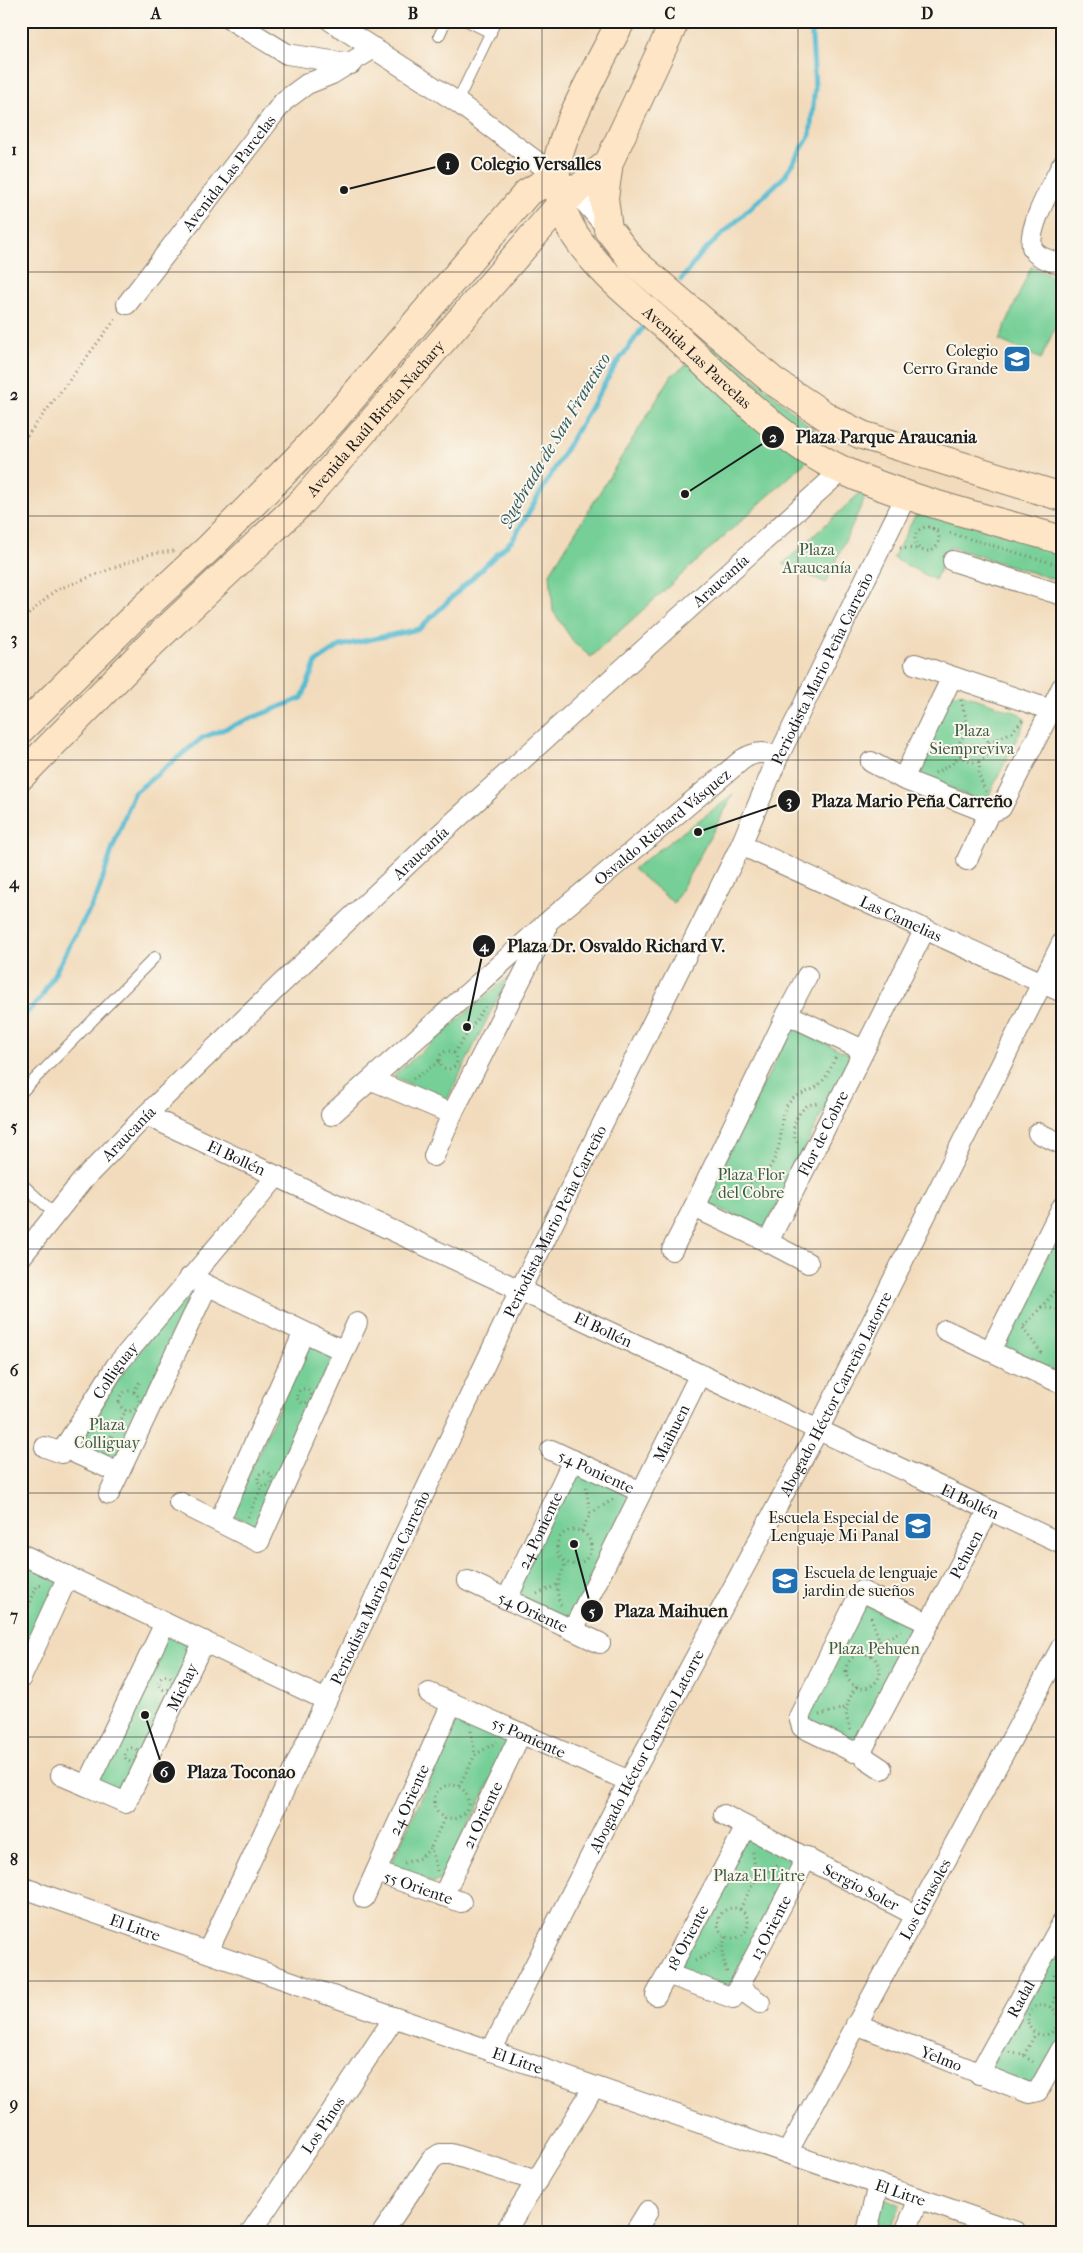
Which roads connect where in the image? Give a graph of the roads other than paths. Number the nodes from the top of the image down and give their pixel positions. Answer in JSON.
{"nodes":[{"id":1,"x":233,"y":21,"type":"edge"},
{"id":2,"x":331,"y":21,"type":"edge"},
{"id":3,"x":446,"y":21,"type":"edge"},
{"id":4,"x":467,"y":21,"type":"edge"},
{"id":5,"x":496,"y":21,"type":"edge"},
{"id":6,"x":621,"y":21,"type":"edge"},
{"id":7,"x":675,"y":21,"type":"edge"},
{"id":8,"x":491,"y":33,"type":"junction"},
{"id":9,"x":439,"y":36,"type":"dead end"},
{"id":10,"x":374,"y":48,"type":"junction"},
{"id":11,"x":351,"y":64,"type":"junction"},
{"id":12,"x":457,"y":102,"type":"junction"},
{"id":13,"x":609,"y":162,"type":"junction"},
{"id":14,"x":1062,"y":165,"type":"edge"},
{"id":15,"x":564,"y":190,"type":"junction"},
{"id":16,"x":608,"y":229,"type":"junction"},
{"id":17,"x":1062,"y":265,"type":"edge"},
{"id":18,"x":126,"y":304,"type":"road end"},
{"id":19,"x":334,"y":419,"type":"junction"},
{"id":20,"x":358,"y":438,"type":"junction"},
{"id":21,"x":842,"y":470,"type":"junction"},
{"id":22,"x":907,"y":494,"type":"junction"},
{"id":23,"x":1062,"y":498,"type":"edge"},
{"id":24,"x":1062,"y":540,"type":"edge"},
{"id":25,"x":953,"y":561,"type":"dead end"},
{"id":26,"x":1062,"y":595,"type":"edge"},
{"id":27,"x":915,"y":664,"type":"dead end"},
{"id":28,"x":951,"y":679,"type":"junction"},
{"id":29,"x":1062,"y":687,"type":"edge"},
{"id":30,"x":1042,"y":707,"type":"junction"},
{"id":31,"x":21,"y":729,"type":"edge"},
{"id":32,"x":778,"y":757,"type":"junction"},
{"id":33,"x":871,"y":762,"type":"dead end"},
{"id":34,"x":21,"y":776,"type":"edge"},
{"id":35,"x":905,"y":776,"type":"junction"},
{"id":36,"x":995,"y":811,"type":"junction"},
{"id":37,"x":741,"y":845,"type":"junction"},
{"id":38,"x":967,"y":860,"type":"dead end"},
{"id":39,"x":551,"y":919,"type":"junction"},
{"id":40,"x":925,"y":929,"type":"junction"},
{"id":41,"x":1062,"y":943,"type":"edge"},
{"id":42,"x":155,"y":957,"type":"dead end"},
{"id":43,"x":807,"y":976,"type":"dead end"},
{"id":44,"x":1042,"y":982,"type":"junction"},
{"id":45,"x":1062,"y":992,"type":"edge"},
{"id":46,"x":787,"y":1014,"type":"junction"},
{"id":47,"x":864,"y":1050,"type":"junction"},
{"id":48,"x":372,"y":1080,"type":"junction"},
{"id":49,"x":21,"y":1093,"type":"edge"},
{"id":50,"x":452,"y":1114,"type":"junction"},
{"id":51,"x":146,"y":1115,"type":"junction"},
{"id":52,"x":331,"y":1115,"type":"dead end"},
{"id":53,"x":1038,"y":1132,"type":"dead end"},
{"id":54,"x":1062,"y":1144,"type":"edge"},
{"id":55,"x":434,"y":1156,"type":"dead end"},
{"id":56,"x":277,"y":1176,"type":"junction"},
{"id":57,"x":21,"y":1183,"type":"edge"},
{"id":58,"x":695,"y":1205,"type":"junction"},
{"id":59,"x":1062,"y":1206,"type":"edge"},
{"id":60,"x":55,"y":1214,"type":"junction"},
{"id":61,"x":768,"y":1242,"type":"junction"},
{"id":62,"x":672,"y":1250,"type":"dead end"},
{"id":63,"x":21,"y":1257,"type":"edge"},
{"id":64,"x":808,"y":1263,"type":"dead end"},
{"id":65,"x":190,"y":1277,"type":"junction"},
{"id":66,"x":208,"y":1286,"type":"junction"},
{"id":67,"x":520,"y":1290,"type":"junction"},
{"id":68,"x":356,"y":1323,"type":"dead end"},
{"id":69,"x":945,"y":1330,"type":"dead end"},
{"id":70,"x":304,"y":1332,"type":"junction"},
{"id":71,"x":344,"y":1351,"type":"junction"},
{"id":72,"x":994,"y":1353,"type":"junction"},
{"id":73,"x":700,"y":1374,"type":"junction"},
{"id":74,"x":1060,"y":1380,"type":"edge"},
{"id":75,"x":818,"y":1430,"type":"junction"},
{"id":76,"x":45,"y":1447,"type":"dead end"},
{"id":77,"x":67,"y":1450,"type":"junction"},
{"id":78,"x":551,"y":1450,"type":"dead end"},
{"id":79,"x":572,"y":1463,"type":"junction"},
{"id":80,"x":119,"y":1473,"type":"junction"},
{"id":81,"x":641,"y":1492,"type":"junction"},
{"id":82,"x":109,"y":1494,"type":"dead end"},
{"id":83,"x":179,"y":1502,"type":"dead end"},
{"id":84,"x":989,"y":1510,"type":"junction"},
{"id":85,"x":219,"y":1522,"type":"junction"},
{"id":86,"x":1062,"y":1544,"type":"edge"},
{"id":87,"x":22,"y":1556,"type":"edge"},
{"id":88,"x":68,"y":1576,"type":"junction"},
{"id":89,"x":468,"y":1581,"type":"dead end"},
{"id":90,"x":507,"y":1599,"type":"junction"},
{"id":91,"x":165,"y":1623,"type":"junction"},
{"id":92,"x":928,"y":1623,"type":"junction"},
{"id":93,"x":575,"y":1627,"type":"junction"},
{"id":94,"x":204,"y":1641,"type":"junction"},
{"id":95,"x":600,"y":1643,"type":"dead end"},
{"id":96,"x":1062,"y":1646,"type":"edge"},
{"id":97,"x":21,"y":1678,"type":"edge"},
{"id":98,"x":429,"y":1693,"type":"dead end"},
{"id":99,"x":326,"y":1700,"type":"junction"},
{"id":100,"x":452,"y":1703,"type":"junction"},
{"id":101,"x":519,"y":1732,"type":"junction"},
{"id":102,"x":858,"y":1750,"type":"junction"},
{"id":103,"x":882,"y":1769,"type":"dead end"},
{"id":104,"x":61,"y":1775,"type":"dead end"},
{"id":105,"x":629,"y":1781,"type":"junction"},
{"id":106,"x":87,"y":1786,"type":"junction"},
{"id":107,"x":724,"y":1815,"type":"dead end"},
{"id":108,"x":745,"y":1830,"type":"junction"},
{"id":109,"x":806,"y":1860,"type":"junction"},
{"id":110,"x":378,"y":1868,"type":"junction"},
{"id":111,"x":21,"y":1887,"type":"edge"},
{"id":112,"x":451,"y":1895,"type":"joint"},
{"id":113,"x":364,"y":1898,"type":"dead end"},
{"id":114,"x":916,"y":1915,"type":"junction"},
{"id":115,"x":1062,"y":1922,"type":"edge"},
{"id":116,"x":208,"y":1952,"type":"junction"},
{"id":117,"x":671,"y":1967,"type":"junction"},
{"id":118,"x":736,"y":1993,"type":"junction"},
{"id":119,"x":656,"y":1995,"type":"dead end"},
{"id":120,"x":760,"y":2004,"type":"dead end"},
{"id":121,"x":394,"y":2018,"type":"junction"},
{"id":122,"x":856,"y":2024,"type":"junction"},
{"id":123,"x":1062,"y":2048,"type":"edge"},
{"id":124,"x":492,"y":2052,"type":"junction"},
{"id":125,"x":981,"y":2075,"type":"junction"},
{"id":126,"x":594,"y":2087,"type":"junction"},
{"id":127,"x":787,"y":2153,"type":"junction"},
{"id":128,"x":537,"y":2181,"type":"junction"},
{"id":129,"x":878,"y":2184,"type":"junction"},
{"id":130,"x":919,"y":2199,"type":"junction"},
{"id":131,"x":648,"y":2210,"type":"dead end"},
{"id":132,"x":251,"y":2232,"type":"edge"},
{"id":133,"x":383,"y":2232,"type":"edge"},
{"id":134,"x":505,"y":2232,"type":"edge"},
{"id":135,"x":635,"y":2232,"type":"edge"},
{"id":136,"x":867,"y":2232,"type":"edge"},
{"id":137,"x":905,"y":2232,"type":"edge"},
{"id":138,"x":1016,"y":2232,"type":"edge"}],
"edges":[{"from":1,"to":11,"type":"street"},
{"from":2,"to":10,"type":"street","name":"Avenida Las Parcelas"},
{"from":3,"to":9,"type":"lane"},
{"from":4,"to":8,"type":"lane"},
{"from":5,"to":8,"type":"lane"},
{"from":6,"to":15,"type":"main road"},
{"from":7,"to":13,"type":"main road","name":"Avenida Raúl Bitrán Nachary"},
{"from":8,"to":12,"type":"lane"},
{"from":10,"to":11,"type":"street","name":"Avenida Las Parcelas"},
{"from":10,"to":12,"type":"street","name":"Avenida Las Parcelas"},
{"from":11,"to":18,"type":"street","name":"Avenida Las Parcelas"},
{"from":12,"to":15,"type":"street","name":"Avenida Las Parcelas"},
{"from":13,"to":15,"type":"main road","name":"Avenida Raúl Bitrán Nachary"},
{"from":13,"to":16,"type":"main road"},
{"from":14,"to":17,"type":"street"},
{"from":15,"to":16,"type":"street","name":"Avenida Las Parcelas"},
{"from":15,"to":19,"type":"main road","name":"Avenida Raúl Bitrán Nachary"},
{"from":15,"to":20,"type":"main road","name":"Avenida Raúl Bitrán Nachary"},
{"from":15,"to":21,"type":"main road","name":"Avenida Las Parcelas"},
{"from":16,"to":23,"type":"main road","name":"Avenida Las Parcelas"},
{"from":19,"to":20,"type":"main road"},
{"from":19,"to":31,"type":"main road","name":"Avenida Raúl Bitrán Nachary"},
{"from":20,"to":34,"type":"main road","name":"Avenida Raúl Bitrán Nachary"},
{"from":21,"to":22,"type":"main road","name":"Avenida Las Parcelas"},
{"from":21,"to":51,"type":"street","name":"Araucanía"},
{"from":22,"to":24,"type":"main road","name":"Avenida Las Parcelas"},
{"from":22,"to":32,"type":"street","name":"Periodista Mario Peña Carreño"},
{"from":25,"to":26,"type":"street"},
{"from":27,"to":28,"type":"street"},
{"from":28,"to":30,"type":"street"},
{"from":28,"to":35,"type":"street"},
{"from":29,"to":30,"type":"street"},
{"from":30,"to":36,"type":"street"},
{"from":32,"to":37,"type":"street","name":"Periodista Mario Peña Carreño"},
{"from":32,"to":39,"type":"street","name":"Osvaldo Richard Vásquez"},
{"from":33,"to":35,"type":"street"},
{"from":35,"to":36,"type":"street"},
{"from":36,"to":38,"type":"street"},
{"from":37,"to":40,"type":"street","name":"Las Camelias"},
{"from":37,"to":67,"type":"street","name":"Periodista Mario Peña Carreño"},
{"from":39,"to":48,"type":"street","name":"Osvaldo Richard Vásquez"},
{"from":39,"to":50,"type":"street","name":"Osvaldo Richard Vásquez"},
{"from":40,"to":44,"type":"street","name":"Las Camelias"},
{"from":40,"to":47,"type":"street","name":"Flor de Cobre"},
{"from":41,"to":44,"type":"street","name":"Abogado Héctor Carreño Latorre"},
{"from":42,"to":49,"type":"lane"},
{"from":43,"to":46,"type":"street"},
{"from":44,"to":45,"type":"street","name":"Las Camelias"},
{"from":44,"to":75,"type":"street","name":"Abogado Héctor Carreño Latorre"},
{"from":46,"to":47,"type":"street"},
{"from":46,"to":58,"type":"street"},
{"from":47,"to":61,"type":"street","name":"Flor de Cobre"},
{"from":48,"to":50,"type":"street"},
{"from":48,"to":52,"type":"street","name":"Osvaldo Richard Vásquez"},
{"from":50,"to":55,"type":"street","name":"Osvaldo Richard Vásquez"},
{"from":51,"to":56,"type":"street","name":"El Bollén"},
{"from":51,"to":60,"type":"street","name":"Araucanía"},
{"from":53,"to":54,"type":"street"},
{"from":56,"to":65,"type":"street","name":"Colliguay"},
{"from":56,"to":67,"type":"street","name":"El Bollén"},
{"from":57,"to":60,"type":"lane"},
{"from":58,"to":61,"type":"street"},
{"from":58,"to":62,"type":"street"},
{"from":59,"to":72,"type":"street"},
{"from":60,"to":63,"type":"street","name":"Araucanía"},
{"from":61,"to":64,"type":"street"},
{"from":65,"to":66,"type":"street"},
{"from":65,"to":77,"type":"street","name":"Colliguay"},
{"from":66,"to":70,"type":"street"},
{"from":66,"to":80,"type":"street"},
{"from":67,"to":73,"type":"street","name":"El Bollén"},
{"from":67,"to":99,"type":"street","name":"Periodista Mario Peña Carreño"},
{"from":68,"to":71,"type":"street"},
{"from":69,"to":72,"type":"street"},
{"from":70,"to":71,"type":"street"},
{"from":70,"to":85,"type":"street"},
{"from":71,"to":85,"type":"street"},
{"from":72,"to":74,"type":"street"},
{"from":73,"to":75,"type":"street","name":"El Bollén"},
{"from":73,"to":81,"type":"street","name":"Maihuen"},
{"from":75,"to":84,"type":"street","name":"El Bollén"},
{"from":75,"to":105,"type":"street","name":"Abogado Héctor Carreño Latorre"},
{"from":76,"to":77,"type":"street"},
{"from":77,"to":80,"type":"street"},
{"from":78,"to":79,"type":"street","name":"54 Poniente"},
{"from":79,"to":81,"type":"street","name":"54 Poniente"},
{"from":79,"to":90,"type":"street","name":"24 Poniente"},
{"from":80,"to":82,"type":"street"},
{"from":81,"to":93,"type":"street","name":"Maihuen"},
{"from":83,"to":85,"type":"street"},
{"from":84,"to":86,"type":"street","name":"El Bollén"},
{"from":84,"to":92,"type":"street","name":"Pehuen"},
{"from":87,"to":88,"type":"street"},
{"from":88,"to":91,"type":"street"},
{"from":88,"to":97,"type":"street"},
{"from":89,"to":90,"type":"street","name":"54 Oriente"},
{"from":90,"to":93,"type":"street","name":"54 Oriente"},
{"from":91,"to":94,"type":"street"},
{"from":91,"to":106,"type":"street"},
{"from":92,"to":102,"type":"street","name":"Pehuen"},
{"from":92,"to":102,"type":"street"},
{"from":93,"to":95,"type":"street","name":"54 Oriente"},
{"from":94,"to":99,"type":"street"},
{"from":94,"to":106,"type":"street","name":"Michay"},
{"from":96,"to":114,"type":"street","name":"Los Girasoles"},
{"from":98,"to":100,"type":"street","name":"55 Poniente"},
{"from":99,"to":116,"type":"street","name":"Periodista Mario Peña Carreño"},
{"from":100,"to":101,"type":"street","name":"55 Poniente"},
{"from":100,"to":110,"type":"street","name":"24 Oriente"},
{"from":101,"to":105,"type":"street","name":"55 Poniente"},
{"from":101,"to":112,"type":"street","name":"21 Oriente"},
{"from":102,"to":103,"type":"street"},
{"from":104,"to":106,"type":"street","name":"Michay"},
{"from":105,"to":124,"type":"street","name":"Abogado Héctor Carreño Latorre"},
{"from":107,"to":108,"type":"street","name":"Sergio Soler"},
{"from":108,"to":109,"type":"street","name":"Sergio Soler"},
{"from":108,"to":117,"type":"street","name":"18 Oriente"},
{"from":109,"to":114,"type":"street","name":"Sergio Soler"},
{"from":109,"to":118,"type":"street","name":"13 Oriente"},
{"from":110,"to":112,"type":"street","name":"55 Oriente"},
{"from":110,"to":113,"type":"street","name":"24 Oriente"},
{"from":111,"to":116,"type":"street","name":"El Litre"},
{"from":114,"to":122,"type":"street","name":"Los Girasoles"},
{"from":115,"to":125,"type":"street","name":"Radal"},
{"from":116,"to":121,"type":"street","name":"El Litre"},
{"from":117,"to":118,"type":"street"},
{"from":117,"to":119,"type":"street","name":"18 Oriente"},
{"from":118,"to":120,"type":"street"},
{"from":121,"to":124,"type":"street","name":"El Litre"},
{"from":121,"to":132,"type":"street","name":"Los Pinos"},
{"from":122,"to":125,"type":"street","name":"Yelmo"},
{"from":122,"to":127,"type":"street","name":"Los Girasoles"},
{"from":123,"to":125,"type":"street","name":"Yelmo"},
{"from":124,"to":126,"type":"street","name":"El Litre"},
{"from":126,"to":127,"type":"street","name":"El Litre"},
{"from":126,"to":128,"type":"street"},
{"from":127,"to":129,"type":"street","name":"El Litre"},
{"from":128,"to":133,"type":"street"},
{"from":128,"to":134,"type":"street"},
{"from":129,"to":130,"type":"street","name":"El Litre"},
{"from":129,"to":136,"type":"street"},
{"from":130,"to":137,"type":"street"},
{"from":130,"to":138,"type":"street","name":"El Litre"},
{"from":131,"to":135,"type":"street"}]}
